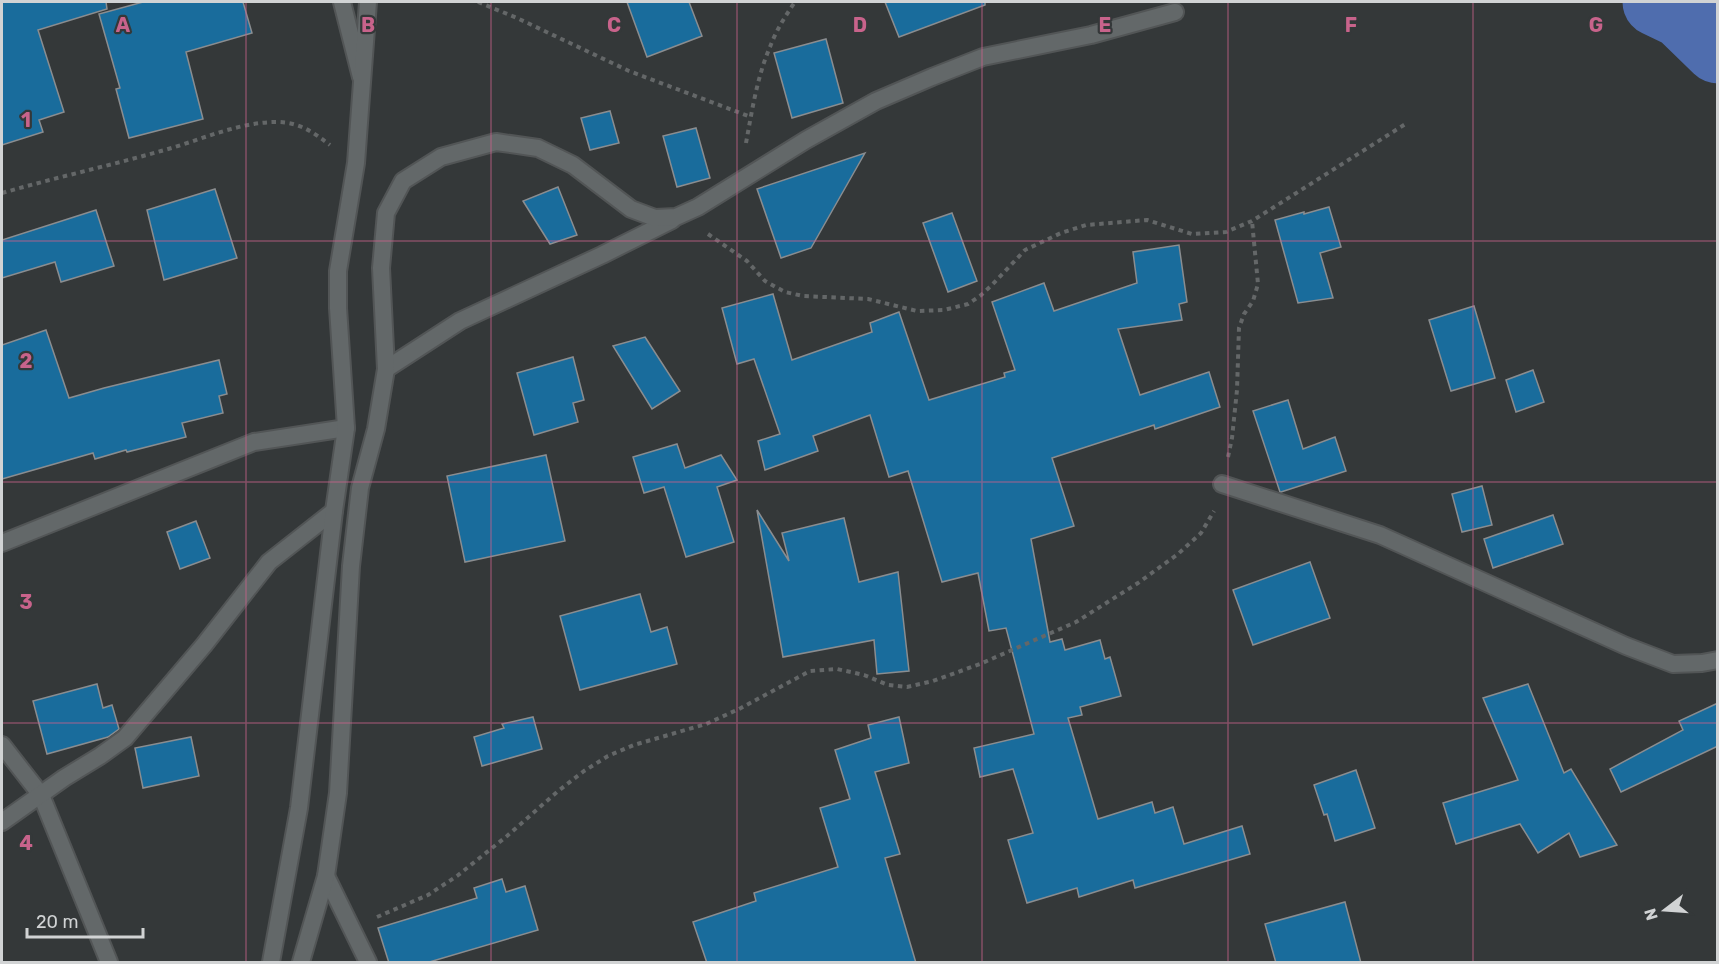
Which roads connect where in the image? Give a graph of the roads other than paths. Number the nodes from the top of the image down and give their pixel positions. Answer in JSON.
{"nodes":[{"id":1,"x":342,"y":2,"type":"edge"},
{"id":2,"x":368,"y":2,"type":"edge"},
{"id":3,"x":1175,"y":12,"type":"dead end"},
{"id":4,"x":362,"y":81,"type":"junction"},
{"id":5,"x":676,"y":217,"type":"junction"},
{"id":6,"x":386,"y":369,"type":"junction"},
{"id":7,"x":346,"y":428,"type":"junction"},
{"id":8,"x":1222,"y":484,"type":"road end"},
{"id":9,"x":334,"y":511,"type":"junction"},
{"id":10,"x":2,"y":543,"type":"edge"},
{"id":11,"x":1718,"y":660,"type":"edge"},
{"id":12,"x":2,"y":745,"type":"edge"},
{"id":13,"x":41,"y":795,"type":"junction"},
{"id":14,"x":2,"y":822,"type":"edge"},
{"id":15,"x":326,"y":876,"type":"junction"},
{"id":16,"x":109,"y":963,"type":"edge"},
{"id":17,"x":271,"y":963,"type":"edge"},
{"id":18,"x":301,"y":963,"type":"edge"},
{"id":19,"x":368,"y":963,"type":"edge"}],
"edges":[{"from":1,"to":4,"type":"street"},
{"from":2,"to":4,"type":"street"},
{"from":3,"to":5,"type":"street"},
{"from":4,"to":7,"type":"street"},
{"from":5,"to":6,"type":"street"},
{"from":5,"to":6,"type":"street"},
{"from":6,"to":15,"type":"street"},
{"from":7,"to":9,"type":"street"},
{"from":7,"to":10,"type":"street"},
{"from":8,"to":11,"type":"street"},
{"from":9,"to":13,"type":"street"},
{"from":9,"to":17,"type":"street"},
{"from":12,"to":13,"type":"street"},
{"from":13,"to":14,"type":"street"},
{"from":13,"to":16,"type":"street"},
{"from":15,"to":18,"type":"street"},
{"from":15,"to":19,"type":"street"}]}
